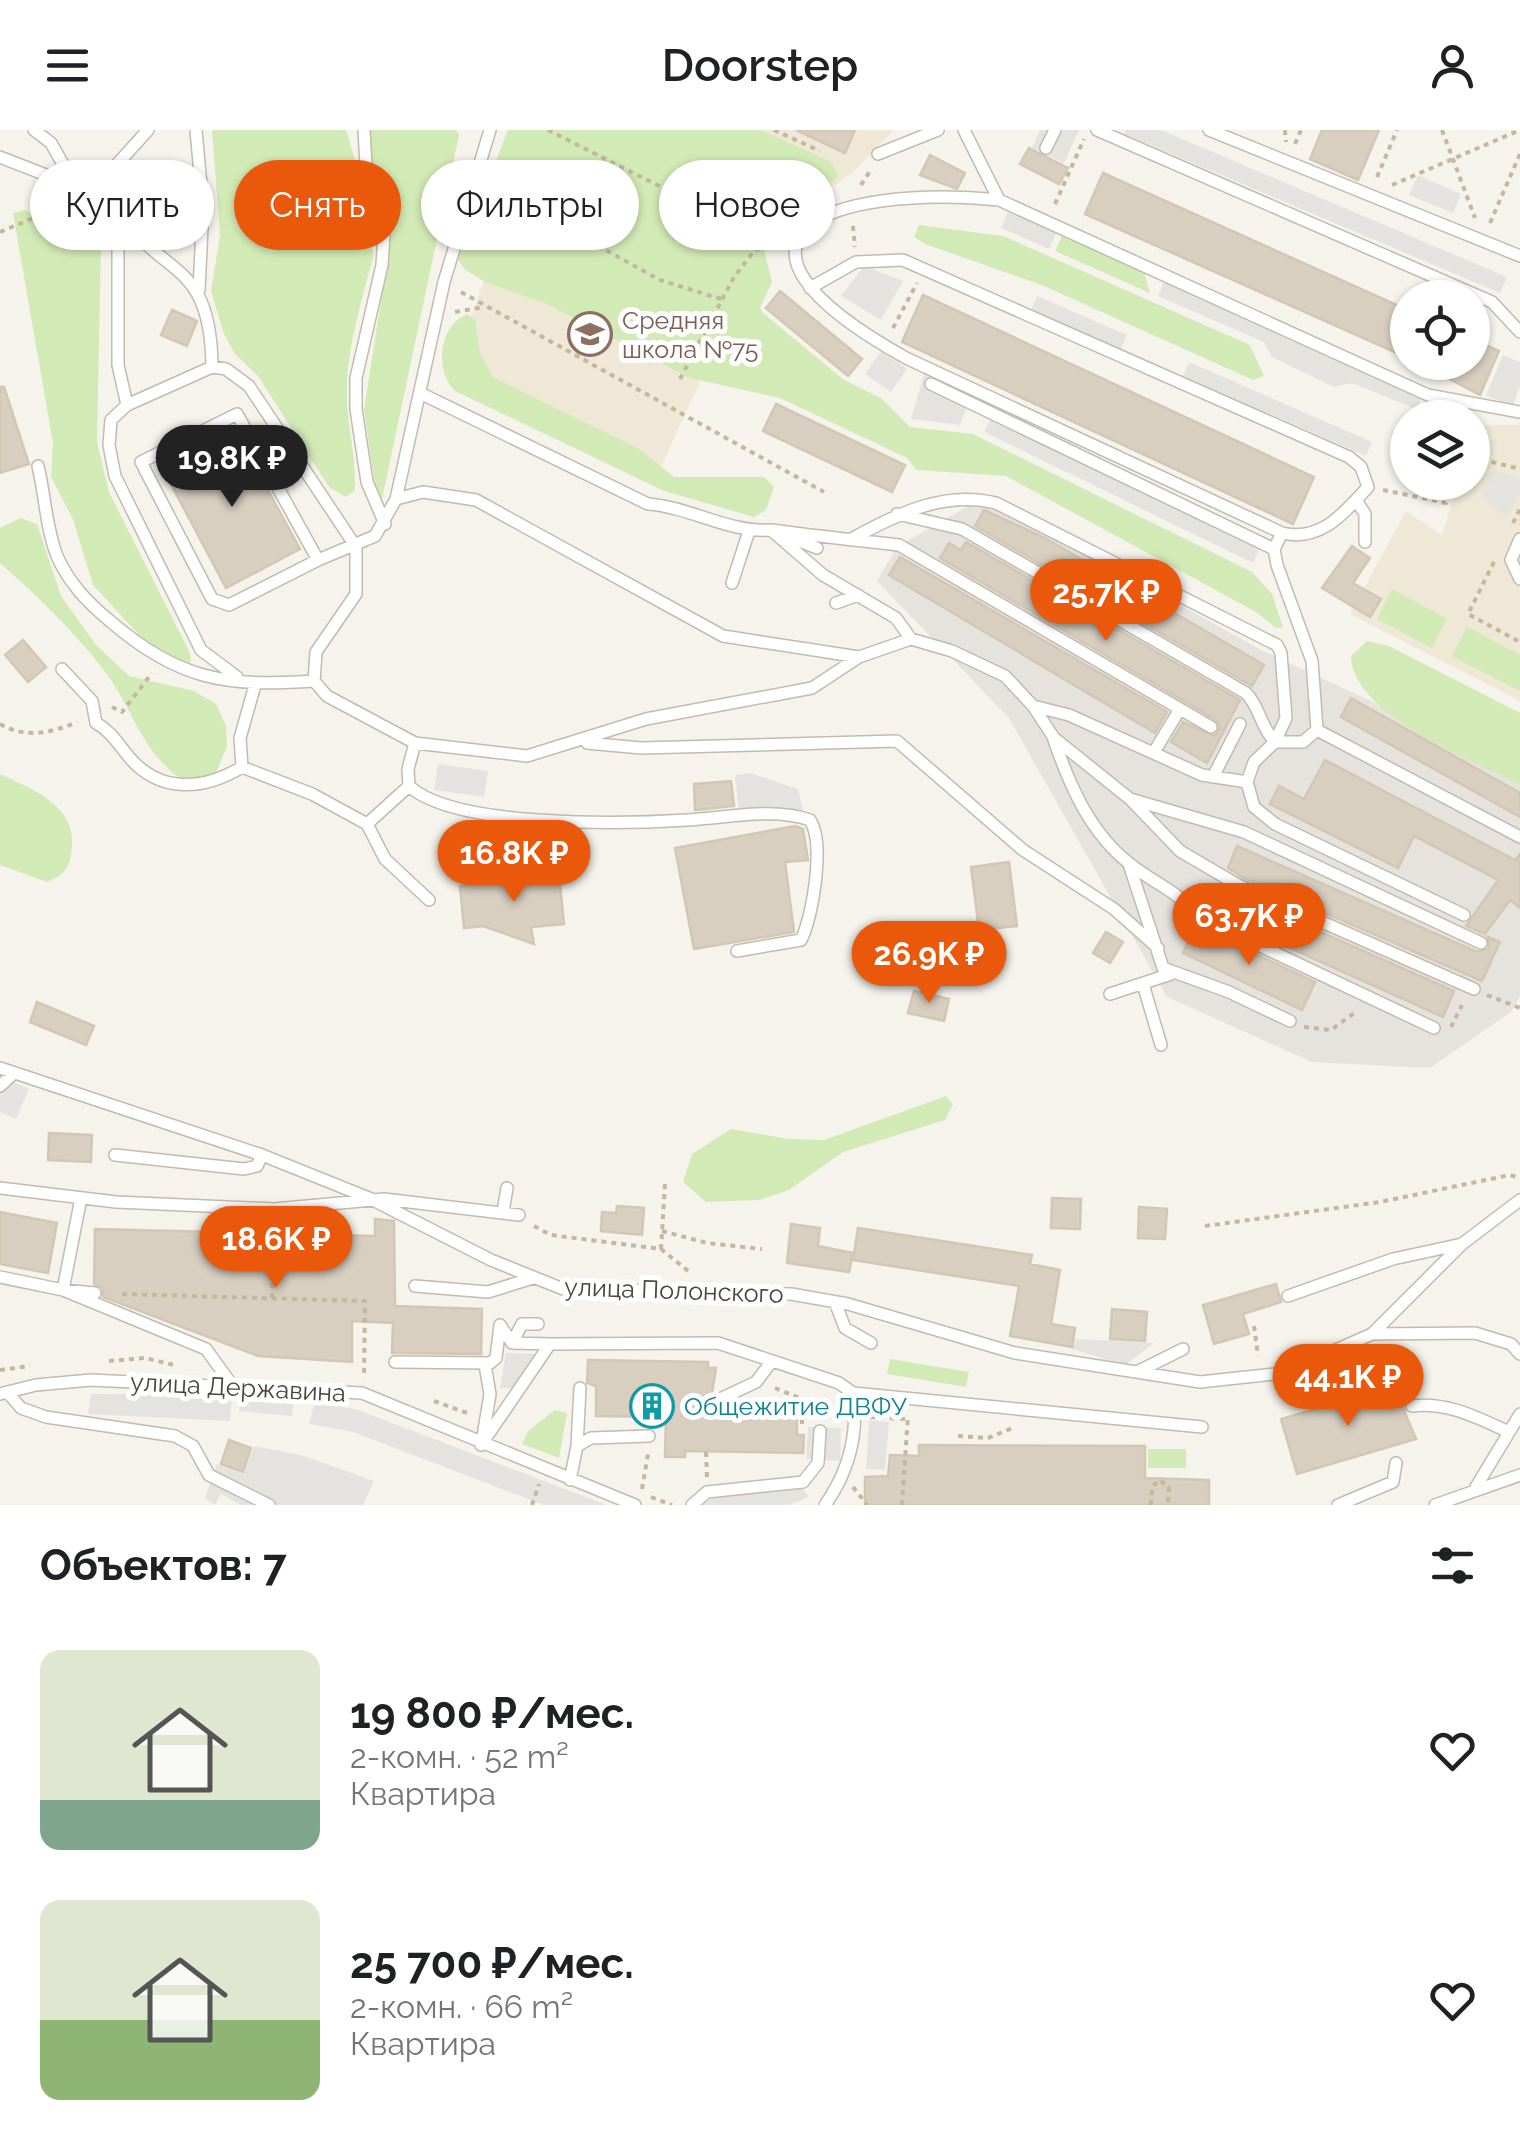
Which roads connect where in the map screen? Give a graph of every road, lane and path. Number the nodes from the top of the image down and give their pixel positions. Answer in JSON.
{"nodes":[{"id":1,"x":34,"y":130,"type":"edge"},
{"id":2,"x":148,"y":130,"type":"edge"},
{"id":3,"x":196,"y":130,"type":"edge"},
{"id":4,"x":364,"y":130,"type":"edge"},
{"id":5,"x":490,"y":130,"type":"edge"},
{"id":6,"x":548,"y":130,"type":"edge"},
{"id":7,"x":774,"y":130,"type":"edge"},
{"id":8,"x":938,"y":130,"type":"edge"},
{"id":9,"x":964,"y":130,"type":"edge"},
{"id":10,"x":1055,"y":130,"type":"edge"},
{"id":11,"x":1088,"y":130,"type":"edge"},
{"id":12,"x":1097,"y":130,"type":"edge"},
{"id":13,"x":1209,"y":130,"type":"edge"},
{"id":14,"x":1397,"y":130,"type":"edge"},
{"id":15,"x":1442,"y":130,"type":"edge"},
{"id":16,"x":1520,"y":130,"type":"edge"},
{"id":17,"x":1046,"y":148,"type":"dead end"},
{"id":18,"x":820,"y":150,"type":"dead end"},
{"id":19,"x":878,"y":154,"type":"dead end"},
{"id":20,"x":1520,"y":154,"type":"edge"},
{"id":21,"x":0,"y":157,"type":"edge"},
{"id":22,"x":1452,"y":157,"type":"junction"},
{"id":23,"x":1384,"y":159,"type":"dead end"},
{"id":24,"x":61,"y":160,"type":"edge"},
{"id":25,"x":121,"y":160,"type":"edge"},
{"id":26,"x":483,"y":160,"type":"edge"},
{"id":27,"x":30,"y":168,"type":"edge"},
{"id":28,"x":659,"y":186,"type":"edge"},
{"id":29,"x":1386,"y":188,"type":"dead end"},
{"id":30,"x":999,"y":200,"type":"junction"},
{"id":31,"x":1056,"y":203,"type":"dead end"},
{"id":32,"x":1496,"y":206,"type":"dead end"},
{"id":33,"x":835,"y":212,"type":"edge"},
{"id":34,"x":30,"y":219,"type":"edge"},
{"id":35,"x":1477,"y":224,"type":"dead end"},
{"id":36,"x":0,"y":232,"type":"edge"},
{"id":37,"x":118,"y":250,"type":"edge"},
{"id":38,"x":157,"y":250,"type":"edge"},
{"id":39,"x":454,"y":250,"type":"edge"},
{"id":40,"x":606,"y":250,"type":"edge"},
{"id":41,"x":759,"y":250,"type":"edge"},
{"id":42,"x":793,"y":250,"type":"edge"},
{"id":43,"x":1520,"y":256,"type":"edge"},
{"id":44,"x":925,"y":270,"type":"junction"},
{"id":45,"x":444,"y":282,"type":"junction"},
{"id":46,"x":810,"y":288,"type":"junction"},
{"id":47,"x":199,"y":290,"type":"junction"},
{"id":48,"x":722,"y":299,"type":"junction"},
{"id":49,"x":484,"y":307,"type":"junction"},
{"id":50,"x":438,"y":322,"type":"junction"},
{"id":51,"x":893,"y":328,"type":"dead end"},
{"id":52,"x":1520,"y":332,"type":"edge"},
{"id":53,"x":212,"y":367,"type":"junction"},
{"id":54,"x":680,"y":379,"type":"dead end"},
{"id":55,"x":931,"y":384,"type":"dead end"},
{"id":56,"x":422,"y":394,"type":"junction"},
{"id":57,"x":127,"y":405,"type":"junction"},
{"id":58,"x":1520,"y":412,"type":"edge"},
{"id":59,"x":1490,"y":462,"type":"edge"},
{"id":60,"x":38,"y":466,"type":"dead end"},
{"id":61,"x":1520,"y":469,"type":"edge"},
{"id":62,"x":1378,"y":489,"type":"dead end"},
{"id":63,"x":1390,"y":491,"type":"edge"},
{"id":64,"x":824,"y":492,"type":"dead end"},
{"id":65,"x":396,"y":499,"type":"junction"},
{"id":66,"x":1356,"y":500,"type":"junction"},
{"id":67,"x":897,"y":514,"type":"junction"},
{"id":68,"x":385,"y":524,"type":"junction"},
{"id":69,"x":771,"y":530,"type":"junction"},
{"id":70,"x":750,"y":531,"type":"junction"},
{"id":71,"x":1282,"y":533,"type":"junction"},
{"id":72,"x":853,"y":538,"type":"junction"},
{"id":73,"x":1520,"y":539,"type":"edge"},
{"id":74,"x":1366,"y":542,"type":"dead end"},
{"id":75,"x":356,"y":547,"type":"junction"},
{"id":76,"x":817,"y":548,"type":"dead end"},
{"id":77,"x":1274,"y":548,"type":"junction"},
{"id":78,"x":318,"y":560,"type":"junction"},
{"id":79,"x":1490,"y":569,"type":"dead end"},
{"id":80,"x":1520,"y":578,"type":"edge"},
{"id":81,"x":732,"y":583,"type":"dead end"},
{"id":82,"x":858,"y":594,"type":"junction"},
{"id":83,"x":836,"y":603,"type":"dead end"},
{"id":84,"x":911,"y":639,"type":"junction"},
{"id":85,"x":1520,"y":642,"type":"edge"},
{"id":86,"x":859,"y":657,"type":"junction"},
{"id":87,"x":160,"y":661,"type":"junction"},
{"id":88,"x":62,"y":669,"type":"dead end"},
{"id":89,"x":241,"y":679,"type":"junction"},
{"id":90,"x":314,"y":681,"type":"junction"},
{"id":91,"x":255,"y":685,"type":"junction"},
{"id":92,"x":86,"y":693,"type":"junction"},
{"id":93,"x":1033,"y":706,"type":"junction"},
{"id":94,"x":1180,"y":709,"type":"junction"},
{"id":95,"x":96,"y":723,"type":"junction"},
{"id":96,"x":0,"y":724,"type":"edge"},
{"id":97,"x":1240,"y":724,"type":"dead end"},
{"id":98,"x":1211,"y":727,"type":"dead end"},
{"id":99,"x":1317,"y":730,"type":"junction"},
{"id":100,"x":1054,"y":738,"type":"junction"},
{"id":101,"x":1275,"y":742,"type":"junction"},
{"id":102,"x":415,"y":743,"type":"junction"},
{"id":103,"x":577,"y":743,"type":"junction"},
{"id":104,"x":1154,"y":752,"type":"junction"},
{"id":105,"x":242,"y":767,"type":"junction"},
{"id":106,"x":1213,"y":777,"type":"junction"},
{"id":107,"x":1247,"y":782,"type":"junction"},
{"id":108,"x":409,"y":786,"type":"junction"},
{"id":109,"x":1130,"y":799,"type":"junction"},
{"id":110,"x":367,"y":824,"type":"junction"},
{"id":111,"x":1520,"y":837,"type":"edge"},
{"id":112,"x":1129,"y":864,"type":"junction"},
{"id":113,"x":430,"y":900,"type":"dead end"},
{"id":114,"x":1464,"y":915,"type":"dead end"},
{"id":115,"x":1481,"y":943,"type":"dead end"},
{"id":116,"x":1158,"y":948,"type":"junction"},
{"id":117,"x":737,"y":951,"type":"dead end"},
{"id":118,"x":1172,"y":974,"type":"junction"},
{"id":119,"x":1143,"y":984,"type":"junction"},
{"id":120,"x":1474,"y":989,"type":"junction"},
{"id":121,"x":1110,"y":994,"type":"dead end"},
{"id":122,"x":1373,"y":999,"type":"junction"},
{"id":123,"x":1520,"y":1008,"type":"edge"},
{"id":124,"x":1290,"y":1022,"type":"joint"},
{"id":125,"x":1434,"y":1028,"type":"joint"},
{"id":126,"x":1161,"y":1045,"type":"dead end"},
{"id":127,"x":0,"y":1068,"type":"edge"},
{"id":128,"x":14,"y":1073,"type":"junction"},
{"id":129,"x":0,"y":1086,"type":"edge"},
{"id":130,"x":115,"y":1155,"type":"dead end"},
{"id":131,"x":262,"y":1155,"type":"junction"},
{"id":132,"x":1520,"y":1178,"type":"edge"},
{"id":133,"x":665,"y":1184,"type":"dead end"},
{"id":134,"x":0,"y":1188,"type":"edge"},
{"id":135,"x":507,"y":1188,"type":"dead end"},
{"id":136,"x":81,"y":1198,"type":"junction"},
{"id":137,"x":369,"y":1198,"type":"junction"},
{"id":138,"x":1520,"y":1200,"type":"edge"},
{"id":139,"x":274,"y":1210,"type":"junction"},
{"id":140,"x":502,"y":1212,"type":"junction"},
{"id":141,"x":519,"y":1215,"type":"joint"},
{"id":142,"x":1205,"y":1226,"type":"dead end"},
{"id":143,"x":662,"y":1230,"type":"junction"},
{"id":144,"x":1462,"y":1244,"type":"junction"},
{"id":145,"x":660,"y":1249,"type":"junction"},
{"id":146,"x":762,"y":1249,"type":"dead end"},
{"id":147,"x":274,"y":1250,"type":"dead end"},
{"id":148,"x":274,"y":1264,"type":"dead end"},
{"id":149,"x":0,"y":1278,"type":"edge"},
{"id":150,"x":533,"y":1278,"type":"junction"},
{"id":151,"x":414,"y":1286,"type":"dead end"},
{"id":152,"x":64,"y":1290,"type":"junction"},
{"id":153,"x":94,"y":1293,"type":"joint"},
{"id":154,"x":714,"y":1294,"type":"junction"},
{"id":155,"x":1288,"y":1296,"type":"dead end"},
{"id":156,"x":272,"y":1298,"type":"junction"},
{"id":157,"x":835,"y":1302,"type":"junction"},
{"id":158,"x":538,"y":1324,"type":"dead end"},
{"id":159,"x":1254,"y":1326,"type":"dead end"},
{"id":160,"x":1372,"y":1334,"type":"junction"},
{"id":161,"x":512,"y":1343,"type":"junction"},
{"id":162,"x":870,"y":1343,"type":"dead end"},
{"id":163,"x":550,"y":1344,"type":"junction"},
{"id":164,"x":1255,"y":1346,"type":"dead end"},
{"id":165,"x":1183,"y":1349,"type":"dead end"},
{"id":166,"x":1520,"y":1354,"type":"edge"},
{"id":167,"x":772,"y":1360,"type":"junction"},
{"id":168,"x":395,"y":1362,"type":"dead end"},
{"id":169,"x":485,"y":1365,"type":"junction"},
{"id":170,"x":1137,"y":1372,"type":"junction"},
{"id":171,"x":766,"y":1373,"type":"junction"},
{"id":172,"x":232,"y":1385,"type":"junction"},
{"id":173,"x":580,"y":1388,"type":"dead end"},
{"id":174,"x":4,"y":1393,"type":"edge"},
{"id":175,"x":362,"y":1393,"type":"junction"},
{"id":176,"x":852,"y":1393,"type":"junction"},
{"id":177,"x":909,"y":1396,"type":"junction"},
{"id":178,"x":720,"y":1399,"type":"dead end"},
{"id":179,"x":1412,"y":1406,"type":"dead end"},
{"id":180,"x":1026,"y":1411,"type":"junction"},
{"id":181,"x":1520,"y":1414,"type":"edge"},
{"id":182,"x":855,"y":1416,"type":"junction"},
{"id":183,"x":908,"y":1419,"type":"junction"},
{"id":184,"x":1202,"y":1427,"type":"dead end"},
{"id":185,"x":802,"y":1429,"type":"dead end"},
{"id":186,"x":820,"y":1432,"type":"dead end"},
{"id":187,"x":1509,"y":1432,"type":"junction"},
{"id":188,"x":649,"y":1436,"type":"dead end"},
{"id":189,"x":958,"y":1436,"type":"dead end"},
{"id":190,"x":481,"y":1445,"type":"junction"},
{"id":191,"x":578,"y":1446,"type":"junction"},
{"id":192,"x":648,"y":1462,"type":"dead end"},
{"id":193,"x":1396,"y":1462,"type":"dead end"},
{"id":194,"x":544,"y":1470,"type":"junction"},
{"id":195,"x":1520,"y":1475,"type":"edge"},
{"id":196,"x":570,"y":1480,"type":"junction"},
{"id":197,"x":1476,"y":1487,"type":"junction"},
{"id":198,"x":638,"y":1499,"type":"edge"},
{"id":199,"x":269,"y":1505,"type":"edge"},
{"id":200,"x":532,"y":1505,"type":"edge"},
{"id":201,"x":692,"y":1505,"type":"edge"},
{"id":202,"x":824,"y":1505,"type":"edge"},
{"id":203,"x":902,"y":1505,"type":"edge"},
{"id":204,"x":1151,"y":1505,"type":"edge"},
{"id":205,"x":1168,"y":1505,"type":"edge"},
{"id":206,"x":1338,"y":1505,"type":"edge"},
{"id":207,"x":1435,"y":1505,"type":"edge"}],
"edges":[{"from":1,"to":24,"type":"lane"},
{"from":2,"to":25,"type":"lane"},
{"from":3,"to":47,"type":"lane"},
{"from":4,"to":68,"type":"lane"},
{"from":5,"to":26,"type":"lane"},
{"from":6,"to":28,"type":"path"},
{"from":7,"to":18,"type":"path"},
{"from":8,"to":19,"type":"lane"},
{"from":9,"to":30,"type":"lane"},
{"from":10,"to":17,"type":"lane"},
{"from":11,"to":31,"type":"path"},
{"from":12,"to":52,"type":"lane"},
{"from":13,"to":43,"type":"lane"},
{"from":14,"to":23,"type":"path"},
{"from":15,"to":22,"type":"path"},
{"from":16,"to":22,"type":"path"},
{"from":20,"to":32,"type":"path"},
{"from":21,"to":27,"type":"lane"},
{"from":22,"to":29,"type":"path"},
{"from":22,"to":35,"type":"path"},
{"from":30,"to":33,"type":"lane"},
{"from":30,"to":58,"type":"lane"},
{"from":34,"to":36,"type":"path"},
{"from":37,"to":57,"type":"lane"},
{"from":38,"to":47,"type":"lane"},
{"from":39,"to":45,"type":"lane"},
{"from":40,"to":48,"type":"path"},
{"from":41,"to":48,"type":"path"},
{"from":42,"to":46,"type":"lane"},
{"from":44,"to":46,"type":"lane"},
{"from":44,"to":51,"type":"path"},
{"from":44,"to":66,"type":"lane"},
{"from":45,"to":49,"type":"path"},
{"from":45,"to":50,"type":"lane"},
{"from":46,"to":71,"type":"lane"},
{"from":47,"to":53,"type":"lane"},
{"from":48,"to":54,"type":"path"},
{"from":49,"to":50,"type":"path"},
{"from":49,"to":64,"type":"path"},
{"from":50,"to":56,"type":"lane"},
{"from":53,"to":57,"type":"lane"},
{"from":53,"to":75,"type":"lane"},
{"from":55,"to":77,"type":"lane"},
{"from":56,"to":65,"type":"lane"},
{"from":56,"to":70,"type":"lane"},
{"from":57,"to":89,"type":"lane"},
{"from":59,"to":61,"type":"path"},
{"from":60,"to":87,"type":"lane"},
{"from":62,"to":63,"type":"path"},
{"from":65,"to":68,"type":"lane"},
{"from":65,"to":86,"type":"lane"},
{"from":66,"to":71,"type":"lane"},
{"from":66,"to":74,"type":"lane"},
{"from":67,"to":72,"type":"lane"},
{"from":67,"to":101,"type":"lane"},
{"from":67,"to":101,"type":"lane"},
{"from":68,"to":75,"type":"lane"},
{"from":69,"to":70,"type":"lane"},
{"from":69,"to":72,"type":"lane"},
{"from":69,"to":76,"type":"lane"},
{"from":69,"to":82,"type":"lane"},
{"from":70,"to":81,"type":"lane"},
{"from":71,"to":77,"type":"lane"},
{"from":72,"to":94,"type":"lane"},
{"from":73,"to":80,"type":"lane"},
{"from":75,"to":78,"type":"lane"},
{"from":75,"to":90,"type":"lane"},
{"from":77,"to":99,"type":"lane"},
{"from":78,"to":78,"type":"lane"},
{"from":79,"to":85,"type":"path"},
{"from":82,"to":83,"type":"lane"},
{"from":82,"to":84,"type":"lane"},
{"from":84,"to":86,"type":"lane"},
{"from":84,"to":93,"type":"lane"},
{"from":86,"to":103,"type":"lane"},
{"from":87,"to":89,"type":"lane"},
{"from":87,"to":92,"type":"path"},
{"from":88,"to":92,"type":"lane"},
{"from":89,"to":91,"type":"lane"},
{"from":90,"to":91,"type":"lane"},
{"from":90,"to":102,"type":"lane"},
{"from":91,"to":105,"type":"lane"},
{"from":92,"to":95,"type":"lane"},
{"from":93,"to":100,"type":"lane"},
{"from":93,"to":104,"type":"lane"},
{"from":94,"to":98,"type":"lane"},
{"from":94,"to":104,"type":"lane"},
{"from":95,"to":96,"type":"path"},
{"from":95,"to":105,"type":"lane"},
{"from":97,"to":106,"type":"lane"},
{"from":99,"to":101,"type":"lane"},
{"from":99,"to":111,"type":"lane"},
{"from":100,"to":109,"type":"lane"},
{"from":100,"to":112,"type":"lane"},
{"from":101,"to":107,"type":"lane"},
{"from":102,"to":103,"type":"lane"},
{"from":102,"to":108,"type":"lane"},
{"from":103,"to":116,"type":"lane"},
{"from":104,"to":106,"type":"lane"},
{"from":105,"to":110,"type":"lane"},
{"from":106,"to":107,"type":"lane"},
{"from":107,"to":114,"type":"lane"},
{"from":108,"to":110,"type":"lane"},
{"from":108,"to":117,"type":"lane"},
{"from":109,"to":115,"type":"lane"},
{"from":109,"to":120,"type":"lane"},
{"from":110,"to":113,"type":"lane"},
{"from":112,"to":116,"type":"lane"},
{"from":112,"to":122,"type":"lane"},
{"from":116,"to":118,"type":"lane"},
{"from":118,"to":119,"type":"lane"},
{"from":118,"to":124,"type":"lane"},
{"from":119,"to":121,"type":"lane"},
{"from":119,"to":126,"type":"lane"},
{"from":120,"to":123,"type":"path"},
{"from":120,"to":125,"type":"path"},
{"from":122,"to":124,"type":"path"},
{"from":122,"to":125,"type":"lane"},
{"from":127,"to":128,"type":"lane","name":"улица Полонского"},
{"from":128,"to":129,"type":"lane"},
{"from":128,"to":131,"type":"lane","name":"улица Полонского"},
{"from":130,"to":131,"type":"lane"},
{"from":131,"to":137,"type":"lane","name":"улица Полонского"},
{"from":132,"to":142,"type":"path"},
{"from":133,"to":143,"type":"path"},
{"from":134,"to":136,"type":"lane"},
{"from":135,"to":140,"type":"lane"},
{"from":136,"to":139,"type":"lane"},
{"from":136,"to":152,"type":"lane"},
{"from":137,"to":139,"type":"lane"},
{"from":137,"to":140,"type":"lane"},
{"from":137,"to":150,"type":"lane","name":"улица Полонского"},
{"from":138,"to":144,"type":"lane"},
{"from":139,"to":147,"type":"path"},
{"from":140,"to":141,"type":"lane"},
{"from":141,"to":145,"type":"path"},
{"from":143,"to":145,"type":"path"},
{"from":143,"to":146,"type":"path"},
{"from":144,"to":155,"type":"lane"},
{"from":144,"to":160,"type":"lane"},
{"from":145,"to":154,"type":"path"},
{"from":148,"to":156,"type":"path"},
{"from":149,"to":152,"type":"lane"},
{"from":150,"to":151,"type":"lane"},
{"from":150,"to":154,"type":"lane","name":"улица Полонского"},
{"from":152,"to":153,"type":"lane"},
{"from":152,"to":172,"type":"lane"},
{"from":153,"to":156,"type":"path"},
{"from":154,"to":157,"type":"lane","name":"улица Полонского"},
{"from":156,"to":175,"type":"path"},
{"from":157,"to":162,"type":"lane"},
{"from":157,"to":170,"type":"lane","name":"улица Полонского"},
{"from":158,"to":161,"type":"lane"},
{"from":159,"to":164,"type":"path"},
{"from":160,"to":166,"type":"lane"},
{"from":160,"to":170,"type":"lane","name":"улица Полонского"},
{"from":161,"to":163,"type":"lane"},
{"from":161,"to":169,"type":"lane"},
{"from":163,"to":167,"type":"lane"},
{"from":163,"to":190,"type":"lane"},
{"from":165,"to":170,"type":"lane"},
{"from":167,"to":171,"type":"lane"},
{"from":167,"to":176,"type":"lane"},
{"from":168,"to":169,"type":"lane"},
{"from":169,"to":190,"type":"lane"},
{"from":171,"to":178,"type":"lane"},
{"from":171,"to":185,"type":"path"},
{"from":172,"to":174,"type":"lane","name":"улица Державина"},
{"from":172,"to":175,"type":"lane","name":"улица Державина"},
{"from":173,"to":191,"type":"lane"},
{"from":174,"to":199,"type":"lane"},
{"from":175,"to":190,"type":"lane","name":"улица Державина"},
{"from":176,"to":177,"type":"lane"},
{"from":176,"to":182,"type":"lane"},
{"from":177,"to":180,"type":"lane"},
{"from":177,"to":183,"type":"path"},
{"from":179,"to":187,"type":"lane"},
{"from":180,"to":184,"type":"lane"},
{"from":180,"to":189,"type":"path"},
{"from":181,"to":187,"type":"lane"},
{"from":182,"to":183,"type":"path"},
{"from":182,"to":202,"type":"lane"},
{"from":183,"to":203,"type":"path"},
{"from":186,"to":201,"type":"lane"},
{"from":187,"to":197,"type":"lane"},
{"from":188,"to":191,"type":"lane"},
{"from":190,"to":194,"type":"lane","name":"улица Державина"},
{"from":191,"to":196,"type":"lane"},
{"from":192,"to":198,"type":"path"},
{"from":193,"to":206,"type":"lane"},
{"from":194,"to":196,"type":"lane","name":"улица Державина"},
{"from":194,"to":200,"type":"path"},
{"from":195,"to":197,"type":"lane"},
{"from":196,"to":198,"type":"lane","name":"улица Державина"},
{"from":197,"to":207,"type":"lane"},
{"from":204,"to":205,"type":"path"}]}
